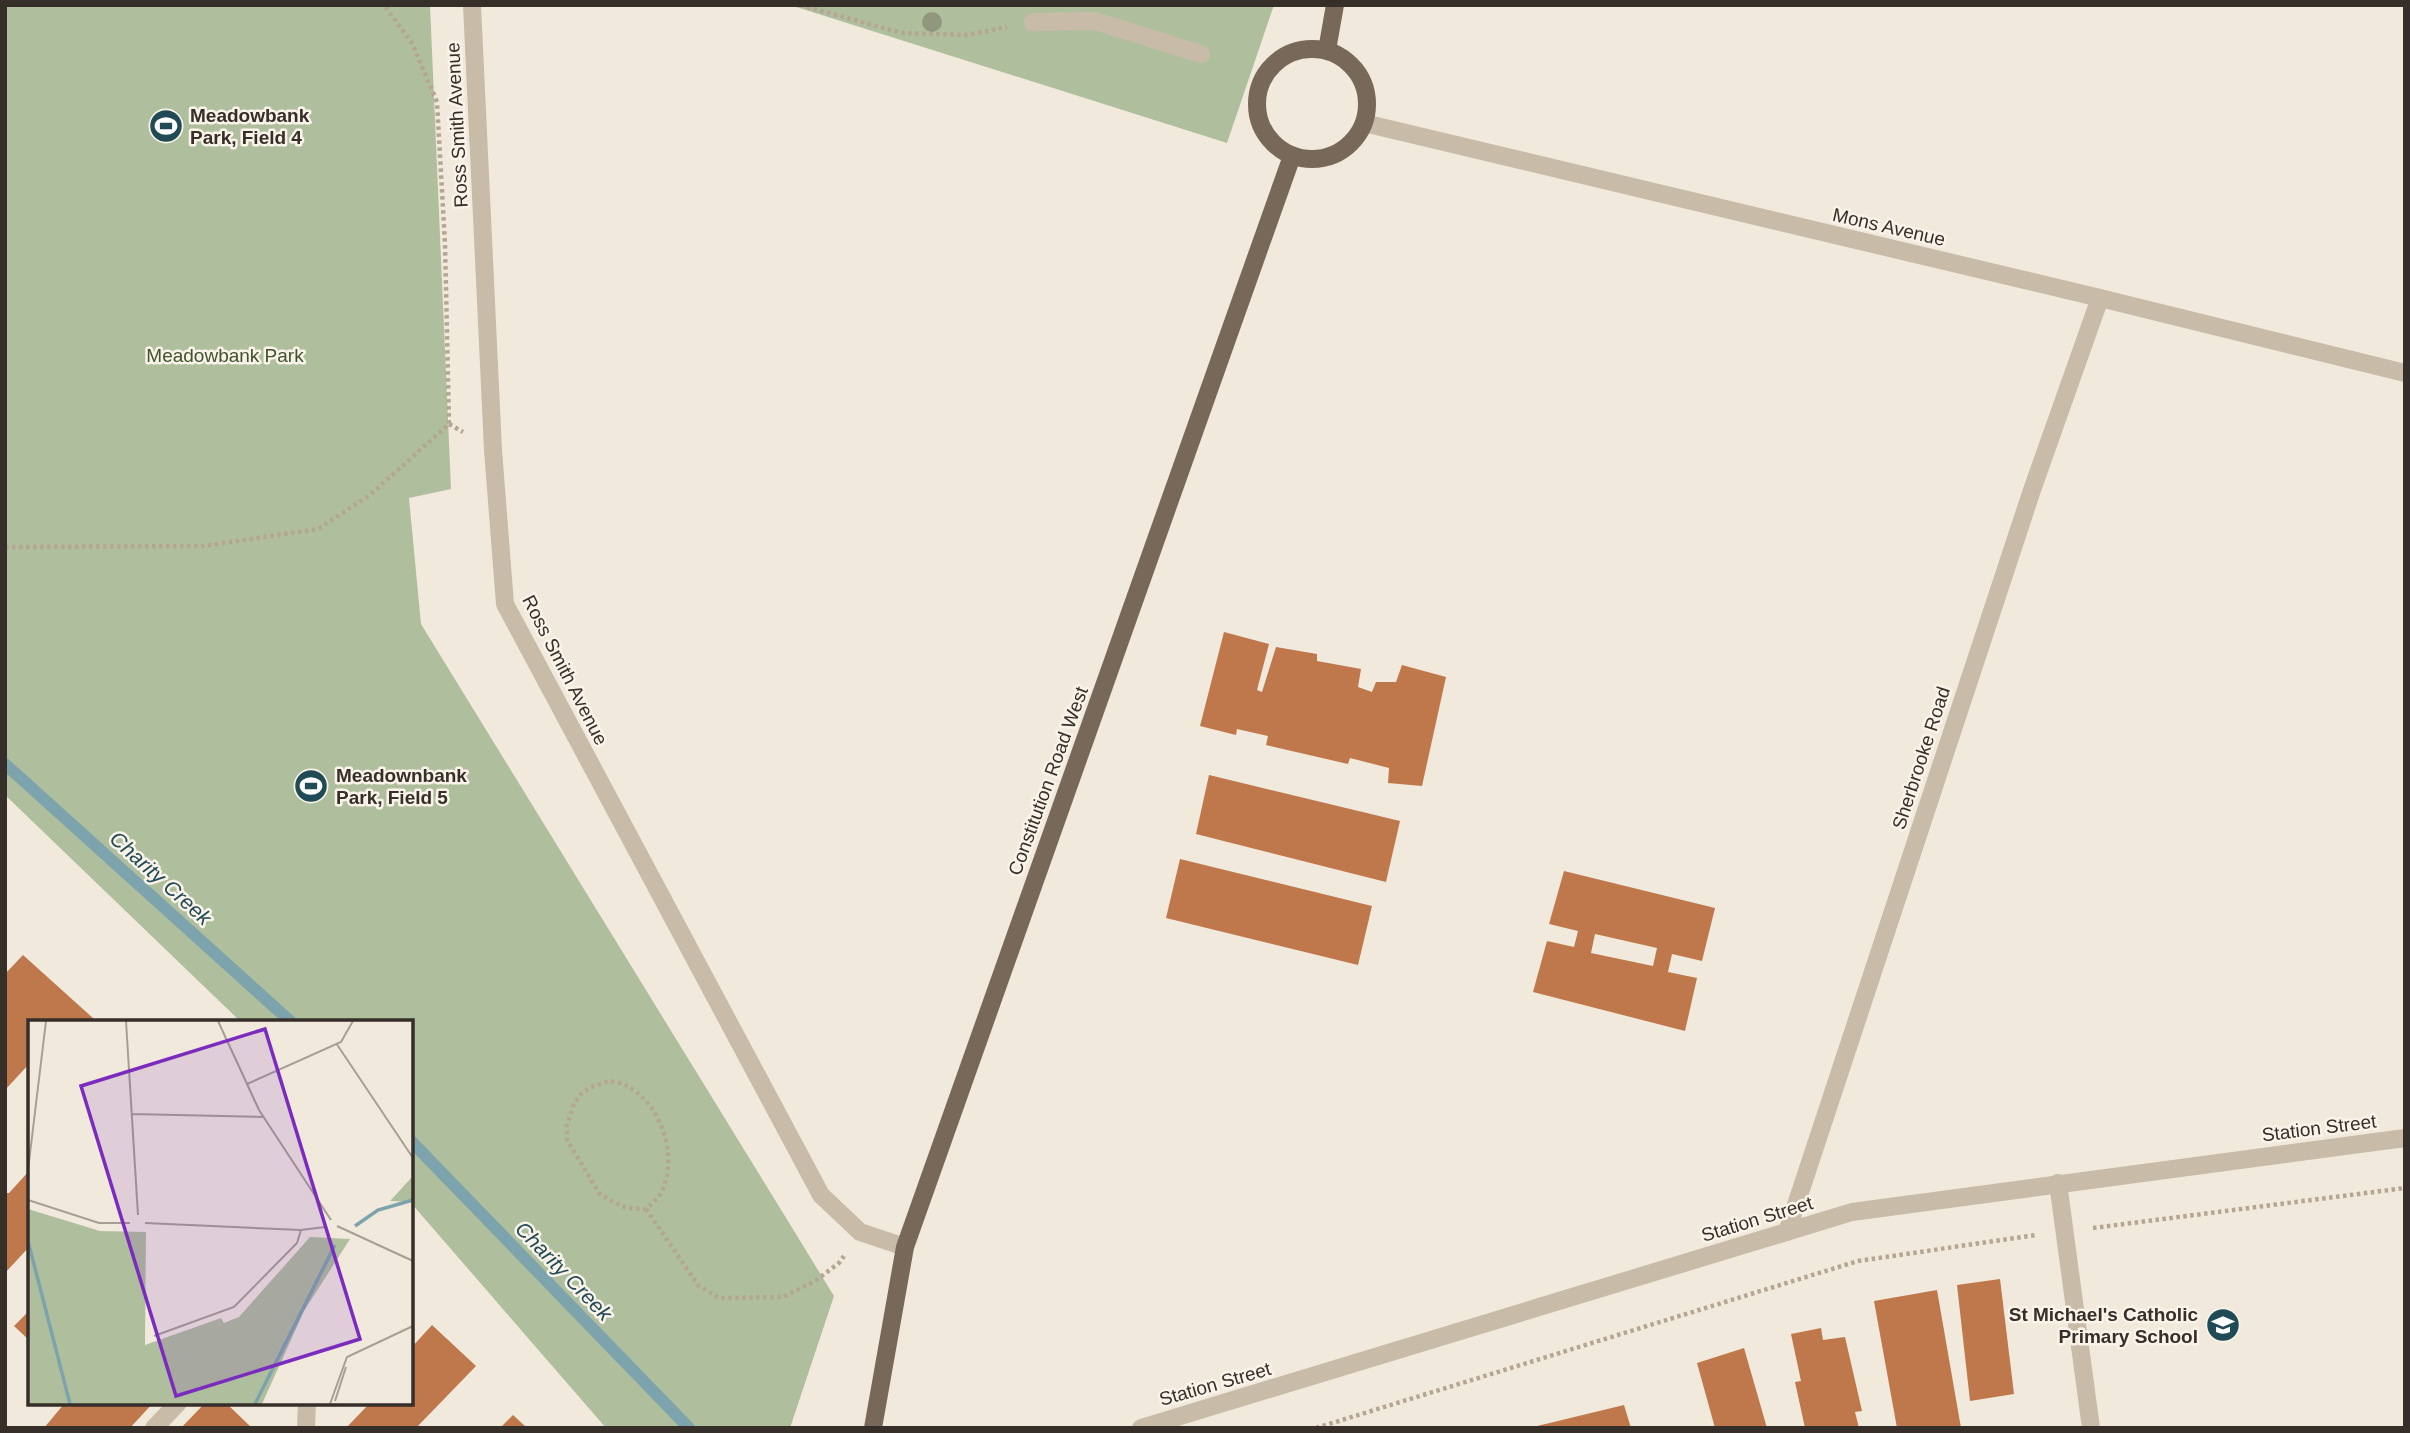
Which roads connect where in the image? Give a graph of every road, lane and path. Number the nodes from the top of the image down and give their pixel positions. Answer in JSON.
{"nodes":[{"id":1,"x":384,"y":5,"type":"edge"},
{"id":2,"x":472,"y":5,"type":"edge"},
{"id":3,"x":800,"y":5,"type":"edge"},
{"id":4,"x":1106,"y":5,"type":"edge"},
{"id":5,"x":1335,"y":5,"type":"edge"},
{"id":6,"x":1095,"y":21,"type":"junction"},
{"id":7,"x":1033,"y":22,"type":"joint"},
{"id":8,"x":1327,"y":50,"type":"junction"},
{"id":9,"x":1201,"y":54,"type":"dead end"},
{"id":10,"x":1364,"y":123,"type":"junction"},
{"id":11,"x":1292,"y":156,"type":"junction"},
{"id":12,"x":2100,"y":298,"type":"junction"},
{"id":13,"x":2405,"y":373,"type":"edge"},
{"id":14,"x":5,"y":547,"type":"edge"},
{"id":15,"x":2405,"y":1138,"type":"edge"},
{"id":16,"x":2058,"y":1183,"type":"junction"},
{"id":17,"x":2405,"y":1188,"type":"edge"},
{"id":18,"x":646,"y":1209,"type":"junction"},
{"id":19,"x":860,"y":1232,"type":"junction"},
{"id":20,"x":1787,"y":1232,"type":"junction"},
{"id":21,"x":2064,"y":1232,"type":"junction"},
{"id":22,"x":905,"y":1247,"type":"junction"},
{"id":23,"x":176,"y":1405,"type":"edge"},
{"id":24,"x":307,"y":1405,"type":"edge"},
{"id":25,"x":154,"y":1428,"type":"edge"},
{"id":26,"x":306,"y":1428,"type":"edge"},
{"id":27,"x":873,"y":1428,"type":"edge"},
{"id":28,"x":1141,"y":1428,"type":"edge"},
{"id":29,"x":1316,"y":1428,"type":"edge"},
{"id":30,"x":2091,"y":1428,"type":"edge"}],
"edges":[{"from":1,"to":14,"type":"path"},
{"from":2,"to":19,"type":"street","name":"Ross Smith Avenue"},
{"from":3,"to":7,"type":"path"},
{"from":4,"to":6,"type":"street"},
{"from":5,"to":8,"type":"main road"},
{"from":6,"to":7,"type":"street"},
{"from":6,"to":9,"type":"street"},
{"from":8,"to":10,"type":"main road"},
{"from":8,"to":11,"type":"main road"},
{"from":10,"to":11,"type":"main road"},
{"from":10,"to":12,"type":"street","name":"Mons Avenue"},
{"from":11,"to":22,"type":"main road","name":"Constitution Road West"},
{"from":12,"to":13,"type":"street","name":"Mons Avenue"},
{"from":12,"to":20,"type":"street","name":"Sherbrooke Road"},
{"from":15,"to":16,"type":"street","name":"Station Street"},
{"from":16,"to":20,"type":"street","name":"Station Street"},
{"from":16,"to":21,"type":"street"},
{"from":17,"to":21,"type":"path"},
{"from":18,"to":18,"type":"path"},
{"from":18,"to":19,"type":"path"},
{"from":19,"to":22,"type":"street","name":"Ross Smith Avenue"},
{"from":20,"to":28,"type":"street","name":"Station Street"},
{"from":21,"to":29,"type":"path"},
{"from":21,"to":30,"type":"street"},
{"from":22,"to":27,"type":"main road","name":"Constitution Road West"},
{"from":23,"to":25,"type":"street"},
{"from":24,"to":26,"type":"street"}]}
